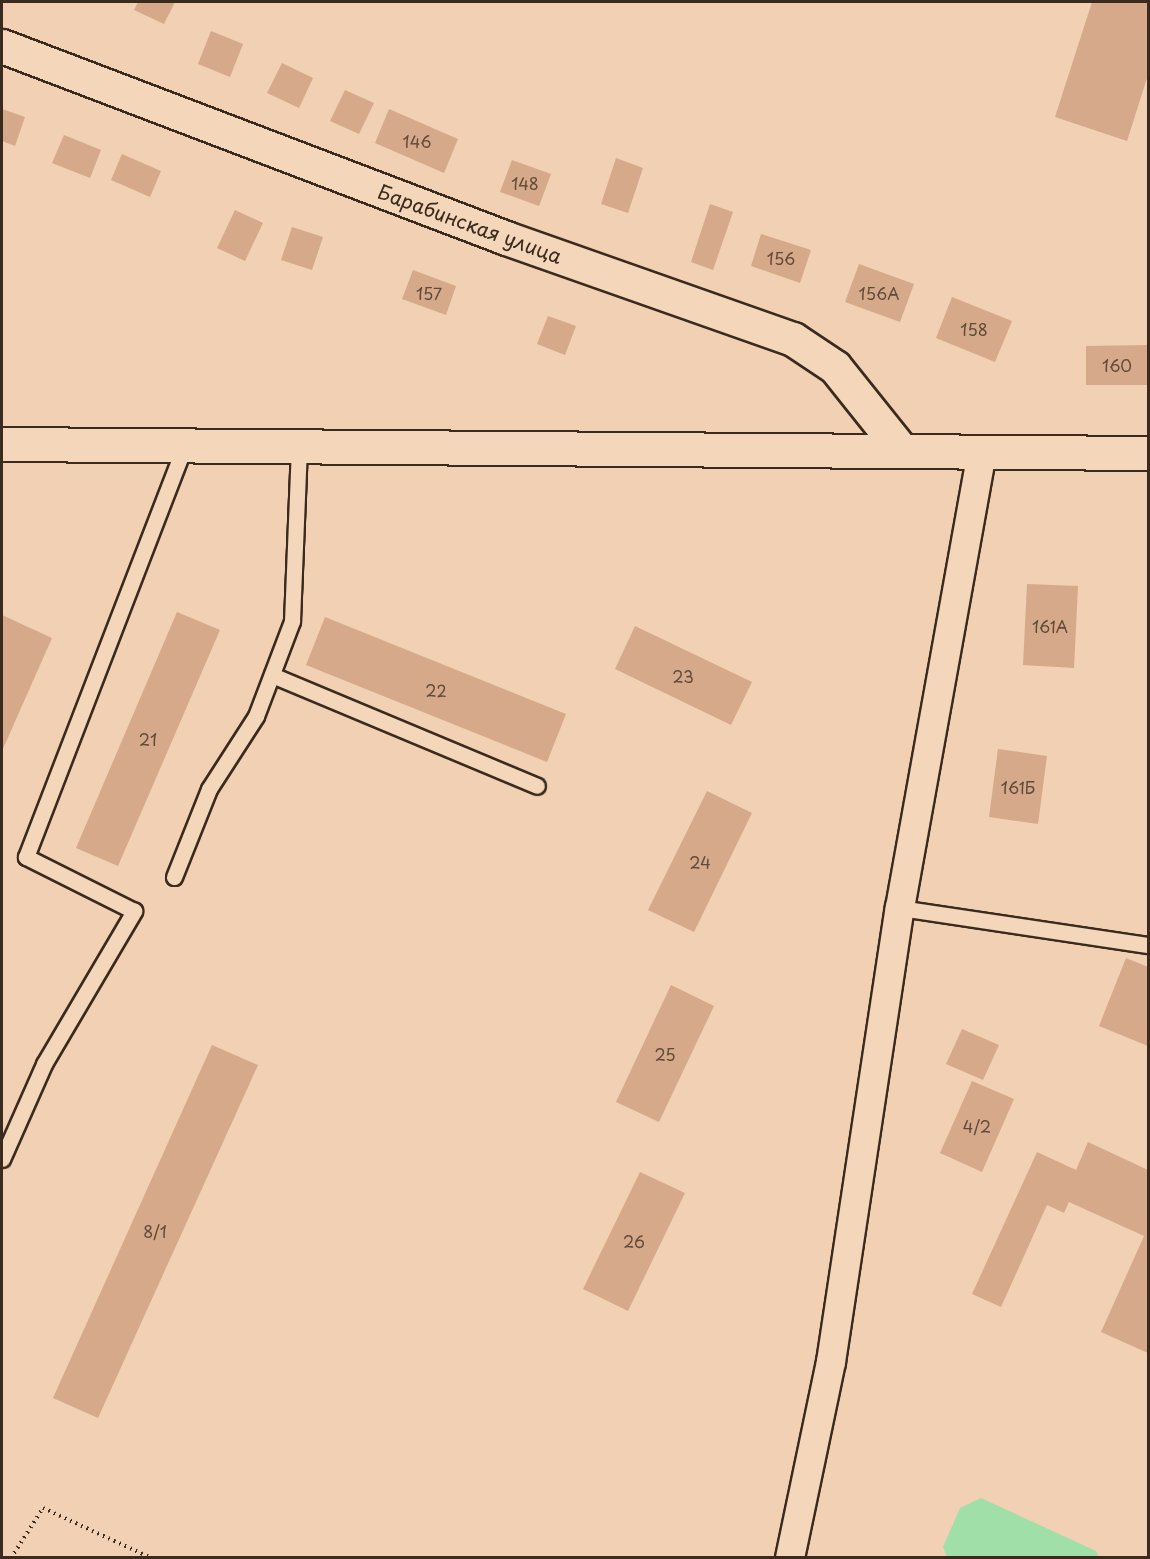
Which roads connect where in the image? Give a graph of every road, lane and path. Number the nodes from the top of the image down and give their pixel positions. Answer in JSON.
{"nodes":[{"id":1,"x":2,"y":46,"type":"edge"},
{"id":2,"x":2,"y":444,"type":"edge"},
{"id":3,"x":185,"y":445,"type":"junction"},
{"id":4,"x":299,"y":446,"type":"junction"},
{"id":5,"x":902,"y":451,"type":"junction"},
{"id":6,"x":982,"y":451,"type":"junction"},
{"id":7,"x":1149,"y":453,"type":"edge"},
{"id":8,"x":272,"y":675,"type":"junction"},
{"id":9,"x":537,"y":786,"type":"dead end"},
{"id":10,"x":174,"y":877,"type":"dead end"},
{"id":11,"x":900,"y":909,"type":"junction"},
{"id":12,"x":1149,"y":945,"type":"edge"},
{"id":13,"x":2,"y":1159,"type":"edge"},
{"id":14,"x":11,"y":1557,"type":"edge"},
{"id":15,"x":151,"y":1557,"type":"edge"},
{"id":16,"x":790,"y":1557,"type":"edge"}],
"edges":[{"from":1,"to":5,"type":"main road","name":"Барабинская улица"},
{"from":2,"to":3,"type":"main road"},
{"from":3,"to":4,"type":"main road"},
{"from":3,"to":13,"type":"lane"},
{"from":4,"to":5,"type":"main road"},
{"from":4,"to":8,"type":"lane"},
{"from":5,"to":6,"type":"main road"},
{"from":6,"to":7,"type":"main road"},
{"from":6,"to":11,"type":"street"},
{"from":8,"to":9,"type":"lane"},
{"from":8,"to":10,"type":"lane"},
{"from":11,"to":12,"type":"lane"},
{"from":11,"to":16,"type":"street"},
{"from":14,"to":15,"type":"path"}]}
